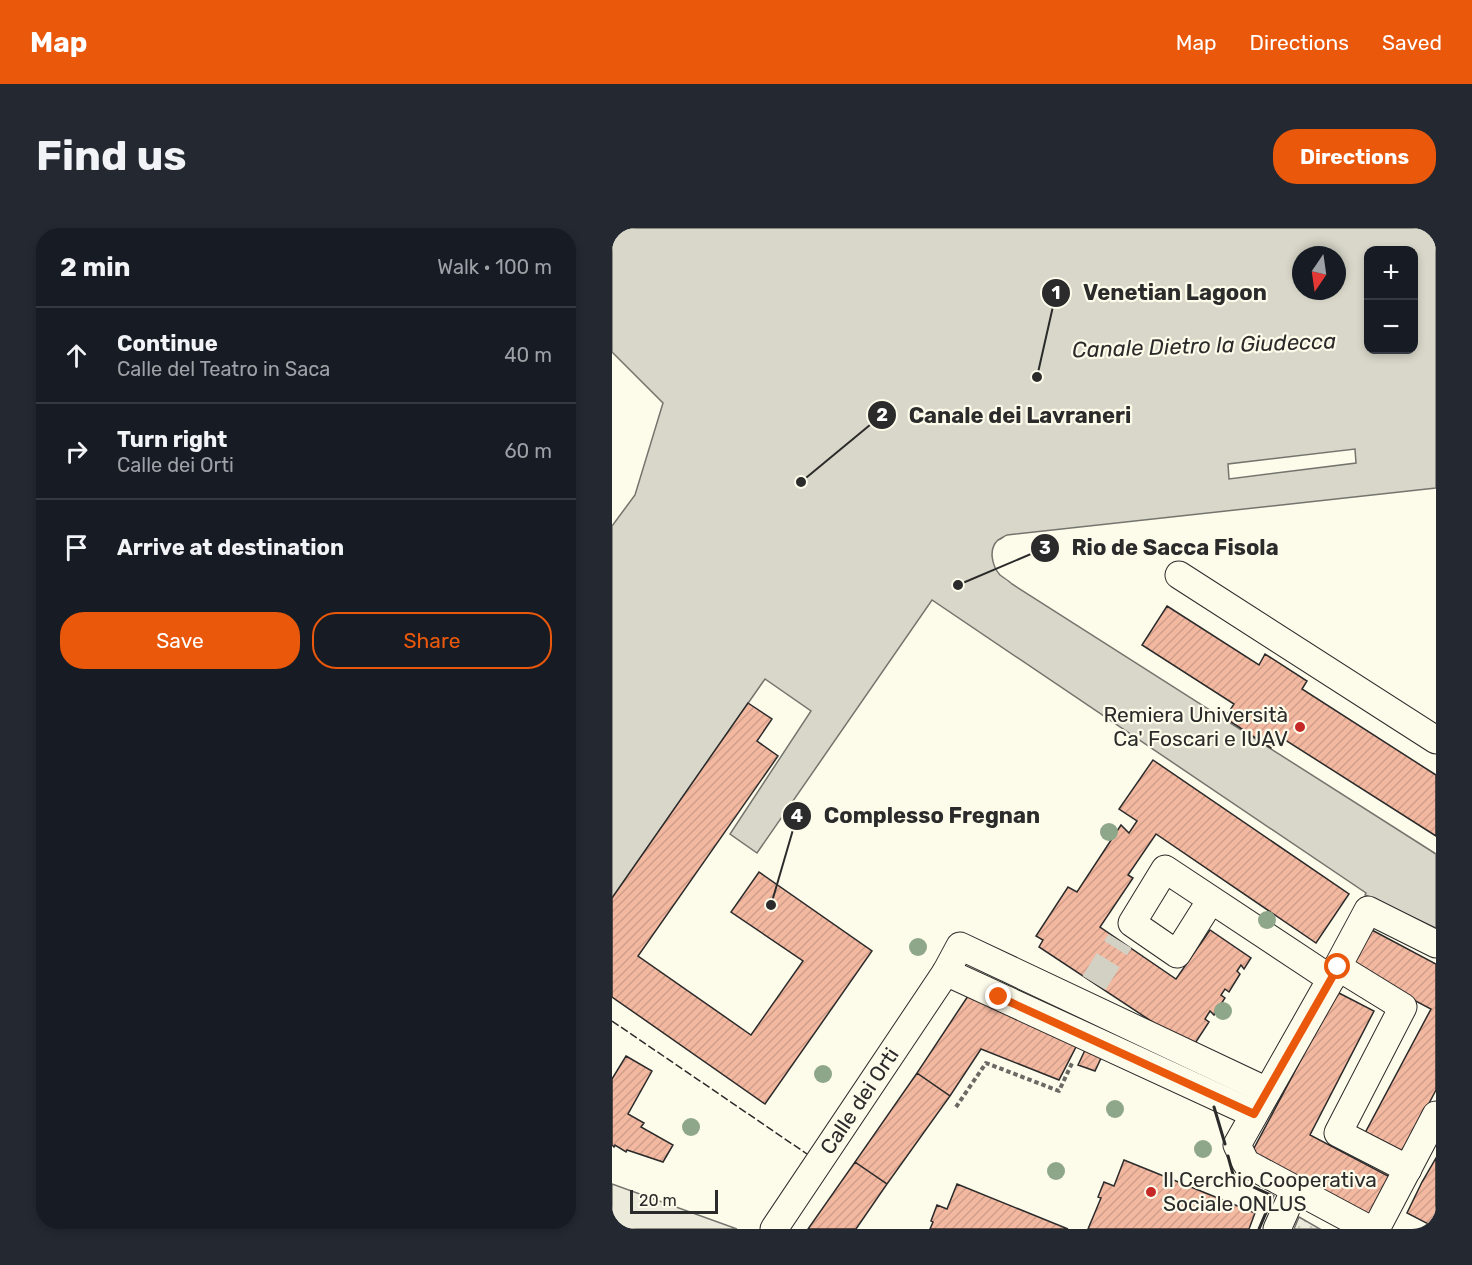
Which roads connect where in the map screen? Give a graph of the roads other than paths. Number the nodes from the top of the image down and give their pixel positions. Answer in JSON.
{"nodes":[{"id":1,"x":1179,"y":575,"type":"dead end"},
{"id":2,"x":1436,"y":740,"type":"edge"},
{"id":3,"x":1211,"y":900,"type":"junction"},
{"id":4,"x":1436,"y":945,"type":"edge"},
{"id":5,"x":946,"y":972,"type":"junction"},
{"id":6,"x":1334,"y":973,"type":"junction"},
{"id":7,"x":1129,"y":1025,"type":"junction"},
{"id":8,"x":1116,"y":1051,"type":"junction"},
{"id":9,"x":1268,"y":1091,"type":"junction"},
{"id":10,"x":1254,"y":1114,"type":"junction"},
{"id":11,"x":1436,"y":1115,"type":"edge"},
{"id":12,"x":1408,"y":1169,"type":"junction"},
{"id":13,"x":1295,"y":1189,"type":"junction"},
{"id":14,"x":774,"y":1229,"type":"edge"},
{"id":15,"x":1277,"y":1229,"type":"edge"},
{"id":16,"x":1369,"y":1229,"type":"edge"},
{"id":17,"x":1376,"y":1229,"type":"edge"}],
"edges":[{"from":1,"to":2,"type":"street"},
{"from":3,"to":3,"type":"street"},
{"from":3,"to":6,"type":"street"},
{"from":4,"to":6,"type":"street"},
{"from":5,"to":7,"type":"street","name":"Calle dei Orti"},
{"from":5,"to":8,"type":"street"},
{"from":5,"to":14,"type":"street","name":"Calle dei Orti"},
{"from":6,"to":9,"type":"street"},
{"from":6,"to":12,"type":"street"},
{"from":7,"to":8,"type":"street"},
{"from":7,"to":9,"type":"street","name":"Calle dei Orti"},
{"from":8,"to":10,"type":"street"},
{"from":9,"to":10,"type":"street"},
{"from":10,"to":13,"type":"street"},
{"from":11,"to":12,"type":"street"},
{"from":12,"to":17,"type":"street"},
{"from":13,"to":15,"type":"street"},
{"from":13,"to":16,"type":"street"}]}
